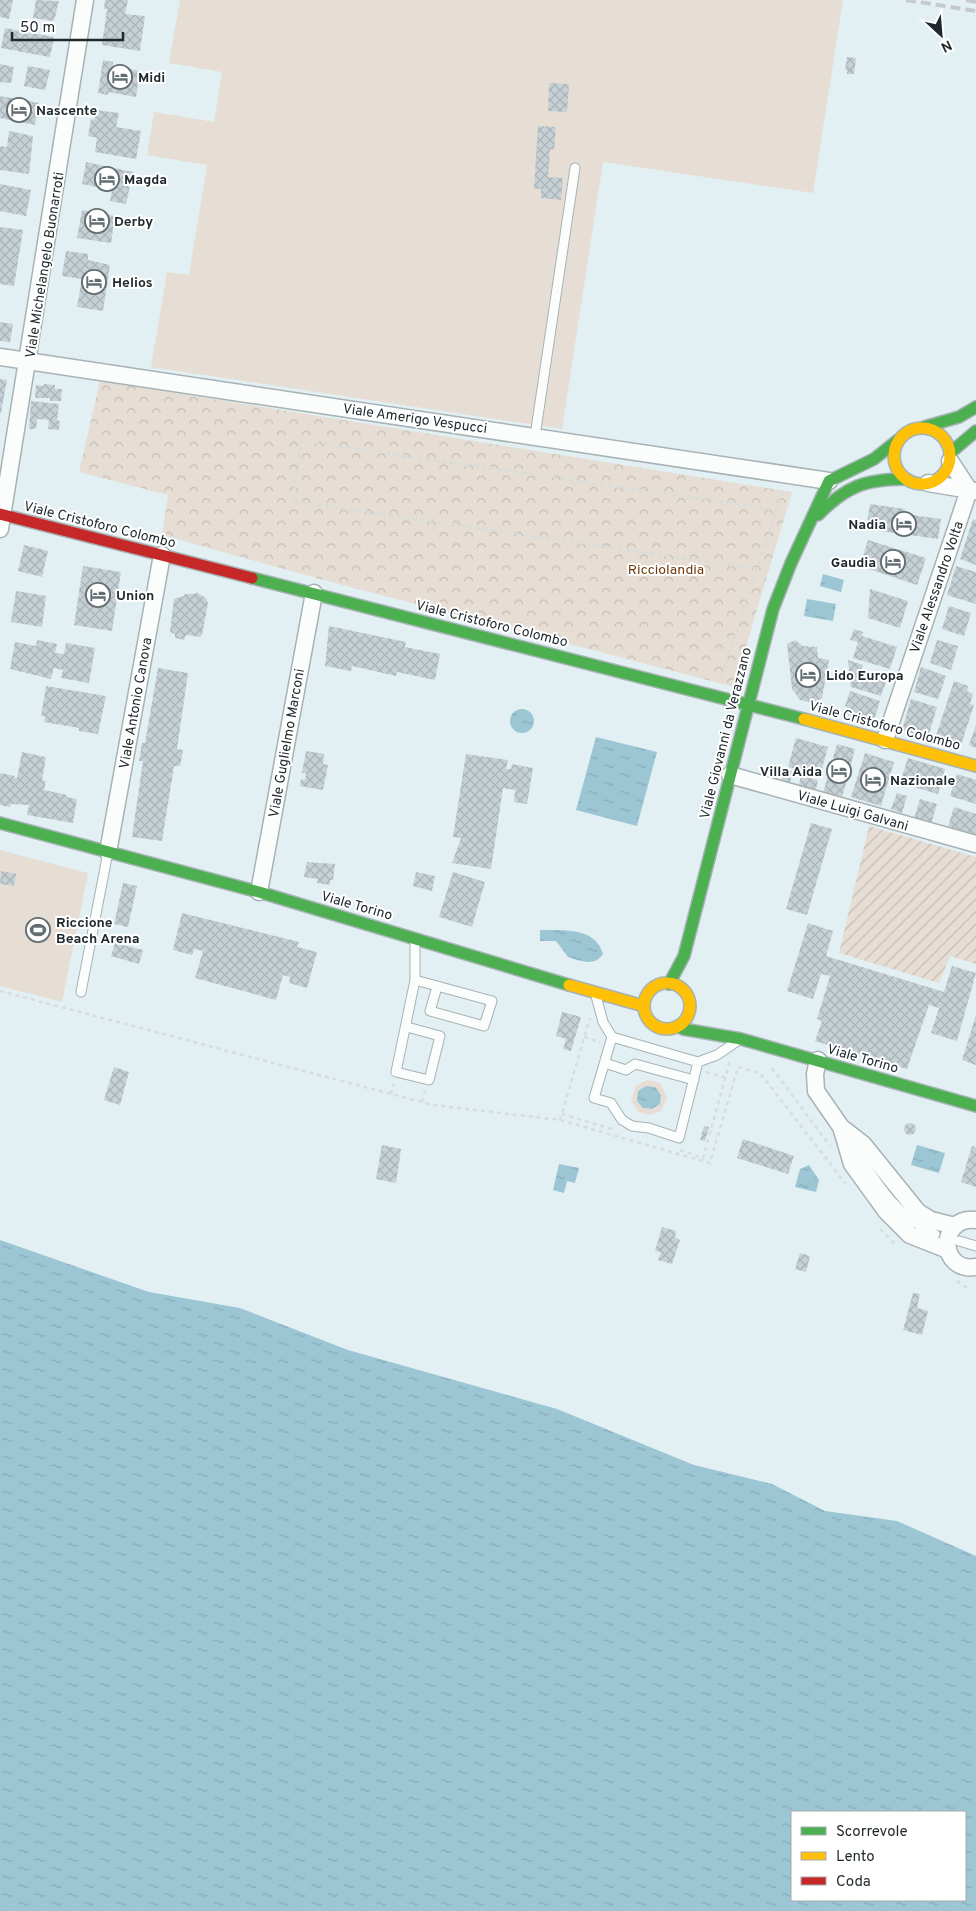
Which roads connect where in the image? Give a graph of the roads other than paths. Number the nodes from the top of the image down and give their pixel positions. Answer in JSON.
{"nodes":[{"id":1,"x":85,"y":0,"type":"edge"},
{"id":2,"x":576,"y":168,"type":"dead end"},
{"id":3,"x":0,"y":356,"type":"edge"},
{"id":4,"x":28,"y":361,"type":"junction"},
{"id":5,"x":976,"y":407,"type":"edge"},
{"id":6,"x":924,"y":427,"type":"junction"},
{"id":7,"x":976,"y":431,"type":"edge"},
{"id":8,"x":535,"y":436,"type":"junction"},
{"id":9,"x":898,"y":440,"type":"junction"},
{"id":10,"x":950,"y":457,"type":"junction"},
{"id":11,"x":906,"y":479,"type":"junction"},
{"id":12,"x":829,"y":481,"type":"junction"},
{"id":13,"x":928,"y":483,"type":"junction"},
{"id":14,"x":972,"y":491,"type":"edge"},
{"id":15,"x":1,"y":519,"type":"edge"},
{"id":16,"x":811,"y":522,"type":"junction"},
{"id":17,"x":162,"y":555,"type":"junction"},
{"id":18,"x":314,"y":593,"type":"junction"},
{"id":19,"x":748,"y":703,"type":"junction"},
{"id":20,"x":884,"y":740,"type":"junction"},
{"id":21,"x":976,"y":766,"type":"edge"},
{"id":22,"x":730,"y":775,"type":"junction"},
{"id":23,"x":0,"y":823,"type":"edge"},
{"id":24,"x":976,"y":844,"type":"edge"},
{"id":25,"x":108,"y":852,"type":"junction"},
{"id":26,"x":259,"y":892,"type":"junction"},
{"id":27,"x":415,"y":938,"type":"junction"},
{"id":28,"x":684,"y":956,"type":"junction"},
{"id":29,"x":415,"y":980,"type":"junction"},
{"id":30,"x":669,"y":984,"type":"junction"},
{"id":31,"x":437,"y":986,"type":"junction"},
{"id":32,"x":656,"y":987,"type":"junction"},
{"id":33,"x":81,"y":992,"type":"dead end"},
{"id":34,"x":595,"y":993,"type":"junction"},
{"id":35,"x":688,"y":1000,"type":"junction"},
{"id":36,"x":644,"y":1006,"type":"junction"},
{"id":37,"x":678,"y":1026,"type":"junction"},
{"id":38,"x":407,"y":1027,"type":"junction"},
{"id":39,"x":612,"y":1037,"type":"junction"},
{"id":40,"x":741,"y":1039,"type":"junction"},
{"id":41,"x":818,"y":1060,"type":"junction"},
{"id":42,"x":698,"y":1062,"type":"junction"},
{"id":43,"x":605,"y":1063,"type":"junction"},
{"id":44,"x":694,"y":1080,"type":"junction"},
{"id":45,"x":976,"y":1106,"type":"edge"},
{"id":46,"x":841,"y":1127,"type":"junction"},
{"id":47,"x":976,"y":1220,"type":"edge"},
{"id":48,"x":935,"y":1234,"type":"dead end"},
{"id":49,"x":954,"y":1239,"type":"junction"},
{"id":50,"x":976,"y":1246,"type":"edge"},
{"id":51,"x":972,"y":1274,"type":"edge"}],
"edges":[{"from":1,"to":4,"type":"street","name":"Viale Michelangelo Buonarroti"},
{"from":2,"to":8,"type":"lane"},
{"from":3,"to":4,"type":"street","name":"Viale Amerigo Vespucci"},
{"from":4,"to":8,"type":"street","name":"Viale Amerigo Vespucci"},
{"from":4,"to":15,"type":"street","name":"Viale Michelangelo Buonarroti"},
{"from":5,"to":6,"type":"street"},
{"from":6,"to":9,"type":"street"},
{"from":6,"to":10,"type":"street"},
{"from":7,"to":10,"type":"street"},
{"from":8,"to":12,"type":"street","name":"Viale Amerigo Vespucci"},
{"from":9,"to":11,"type":"street"},
{"from":9,"to":12,"type":"street"},
{"from":10,"to":13,"type":"street"},
{"from":10,"to":14,"type":"street"},
{"from":11,"to":13,"type":"street"},
{"from":11,"to":16,"type":"street","name":"Viale Giovanni da Verazzano"},
{"from":12,"to":16,"type":"street","name":"Viale Giovanni da Verazzano"},
{"from":13,"to":14,"type":"street"},
{"from":14,"to":20,"type":"street","name":"Viale Alessandro Volta"},
{"from":15,"to":17,"type":"street","name":"Viale Cristoforo Colombo"},
{"from":16,"to":19,"type":"street","name":"Viale Giovanni da Verazzano"},
{"from":17,"to":18,"type":"street","name":"Viale Cristoforo Colombo"},
{"from":17,"to":25,"type":"street","name":"Viale Antonio Canova"},
{"from":18,"to":19,"type":"street","name":"Viale Cristoforo Colombo"},
{"from":18,"to":26,"type":"street","name":"Viale Guglielmo Marconi"},
{"from":19,"to":20,"type":"street","name":"Viale Cristoforo Colombo"},
{"from":19,"to":22,"type":"street","name":"Viale Giovanni da Verazzano"},
{"from":20,"to":21,"type":"street","name":"Viale Cristoforo Colombo"},
{"from":22,"to":24,"type":"street","name":"Viale Luigi Galvani"},
{"from":22,"to":28,"type":"street","name":"Viale Giovanni da Verazzano"},
{"from":23,"to":25,"type":"street","name":"Viale Torino"},
{"from":25,"to":26,"type":"street","name":"Viale Torino"},
{"from":25,"to":33,"type":"lane"},
{"from":26,"to":27,"type":"street","name":"Viale Torino"},
{"from":27,"to":29,"type":"lane"},
{"from":27,"to":34,"type":"street","name":"Viale Torino"},
{"from":28,"to":30,"type":"street","name":"Viale Giovanni da Verazzano"},
{"from":28,"to":35,"type":"street","name":"Viale Giovanni da Verazzano"},
{"from":29,"to":31,"type":"lane"},
{"from":29,"to":38,"type":"lane"},
{"from":30,"to":32,"type":"street"},
{"from":30,"to":35,"type":"street"},
{"from":31,"to":31,"type":"lane"},
{"from":32,"to":34,"type":"street","name":"Viale Torino"},
{"from":32,"to":36,"type":"street"},
{"from":34,"to":36,"type":"street","name":"Viale Torino"},
{"from":34,"to":39,"type":"lane"},
{"from":35,"to":37,"type":"street"},
{"from":35,"to":40,"type":"street","name":"Viale Torino"},
{"from":36,"to":37,"type":"street"},
{"from":37,"to":40,"type":"street","name":"Viale Torino"},
{"from":38,"to":38,"type":"lane"},
{"from":39,"to":42,"type":"lane"},
{"from":39,"to":43,"type":"lane"},
{"from":40,"to":41,"type":"street","name":"Viale Torino"},
{"from":40,"to":42,"type":"lane"},
{"from":41,"to":45,"type":"street","name":"Viale Torino"},
{"from":41,"to":46,"type":"street"},
{"from":42,"to":44,"type":"lane"},
{"from":43,"to":44,"type":"lane"},
{"from":43,"to":44,"type":"lane"},
{"from":46,"to":48,"type":"lane"},
{"from":46,"to":49,"type":"street"},
{"from":46,"to":49,"type":"street"},
{"from":47,"to":49,"type":"street"},
{"from":49,"to":50,"type":"lane"},
{"from":49,"to":51,"type":"street"}]}
